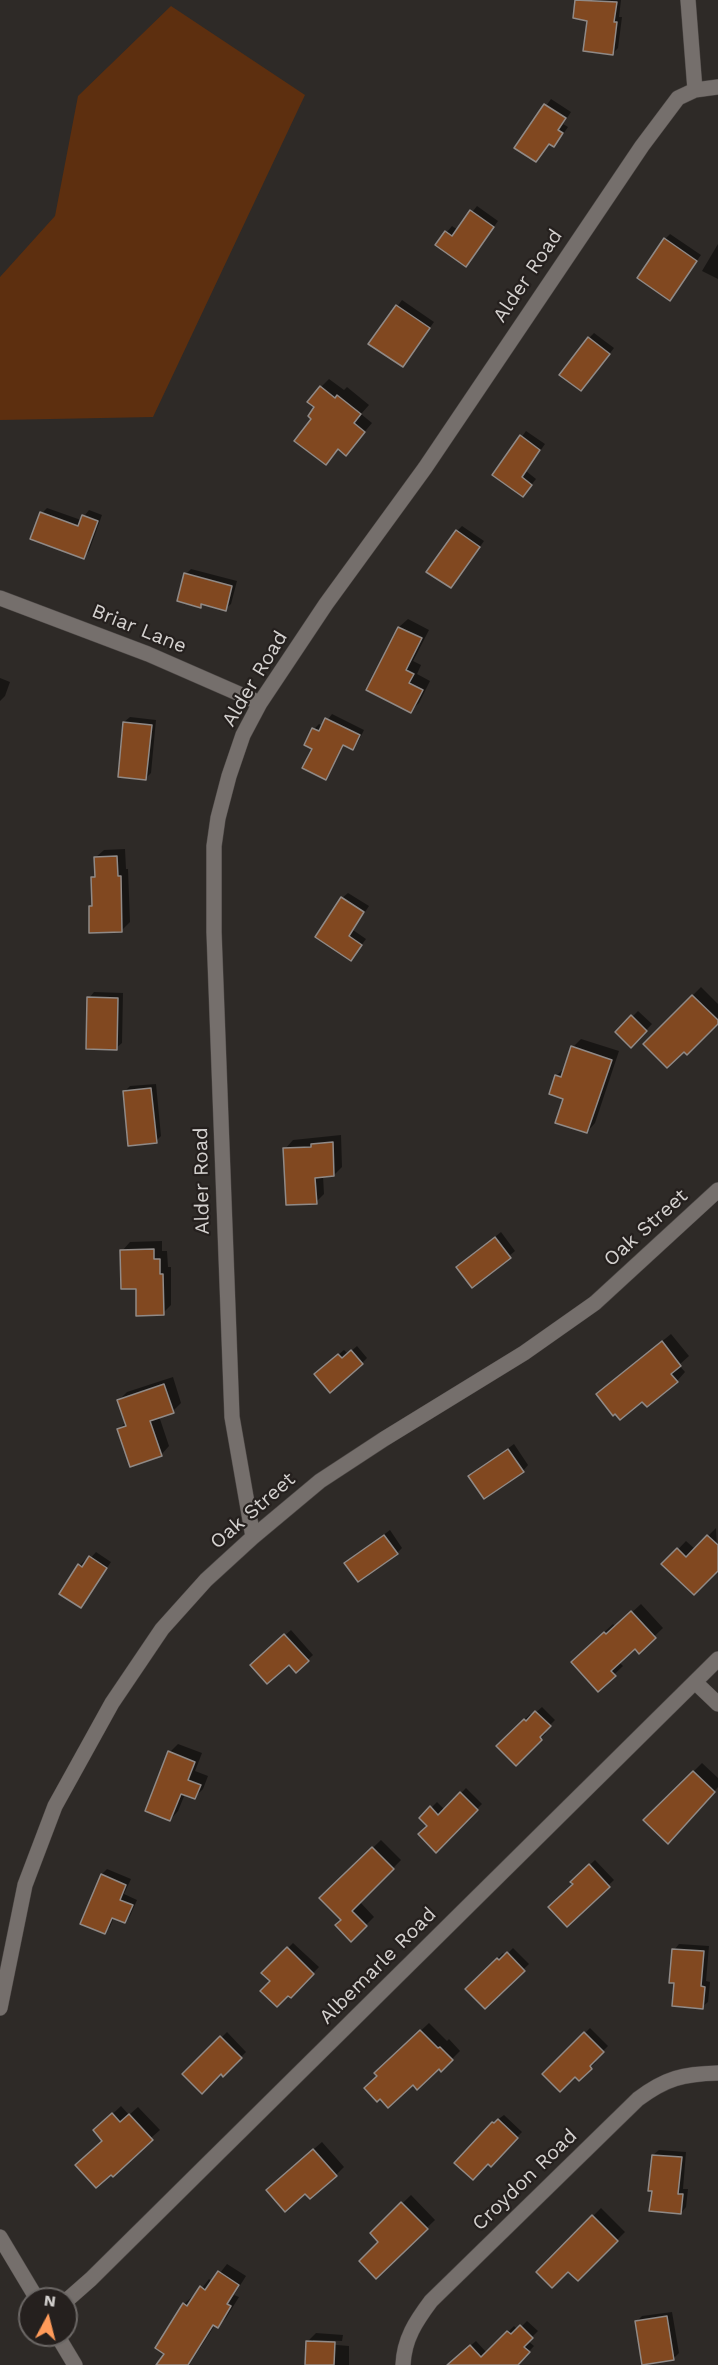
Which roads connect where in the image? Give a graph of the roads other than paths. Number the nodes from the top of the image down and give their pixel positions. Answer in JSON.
{"nodes":[{"id":1,"x":688,"y":0,"type":"edge"},
{"id":2,"x":718,"y":87,"type":"edge"},
{"id":3,"x":695,"y":90,"type":"junction"},
{"id":4,"x":0,"y":598,"type":"edge"},
{"id":5,"x":260,"y":703,"type":"junction"},
{"id":6,"x":718,"y":1190,"type":"edge"},
{"id":7,"x":253,"y":1537,"type":"junction"},
{"id":8,"x":718,"y":1659,"type":"edge"},
{"id":9,"x":696,"y":1682,"type":"junction"},
{"id":10,"x":718,"y":1704,"type":"edge"},
{"id":11,"x":0,"y":2008,"type":"edge"},
{"id":12,"x":718,"y":2073,"type":"edge"},
{"id":13,"x":0,"y":2237,"type":"edge"},
{"id":14,"x":29,"y":2287,"type":"edge"},
{"id":15,"x":78,"y":2290,"type":"edge"},
{"id":16,"x":64,"y":2347,"type":"edge"},
{"id":17,"x":75,"y":2365,"type":"edge"},
{"id":18,"x":403,"y":2365,"type":"edge"}],
"edges":[{"from":1,"to":3,"type":"street"},
{"from":2,"to":3,"type":"street"},
{"from":3,"to":5,"type":"street","name":"Alder Road"},
{"from":4,"to":5,"type":"street","name":"Briar Lane"},
{"from":5,"to":7,"type":"street","name":"Alder Road"},
{"from":6,"to":7,"type":"street","name":"Oak Street"},
{"from":7,"to":11,"type":"street","name":"Oak Street"},
{"from":8,"to":9,"type":"street","name":"Albemarle Road"},
{"from":9,"to":10,"type":"street"},
{"from":9,"to":15,"type":"street","name":"Albemarle Road"},
{"from":12,"to":18,"type":"street","name":"Croydon Road"},
{"from":13,"to":14,"type":"street"},
{"from":16,"to":17,"type":"street"}]}
